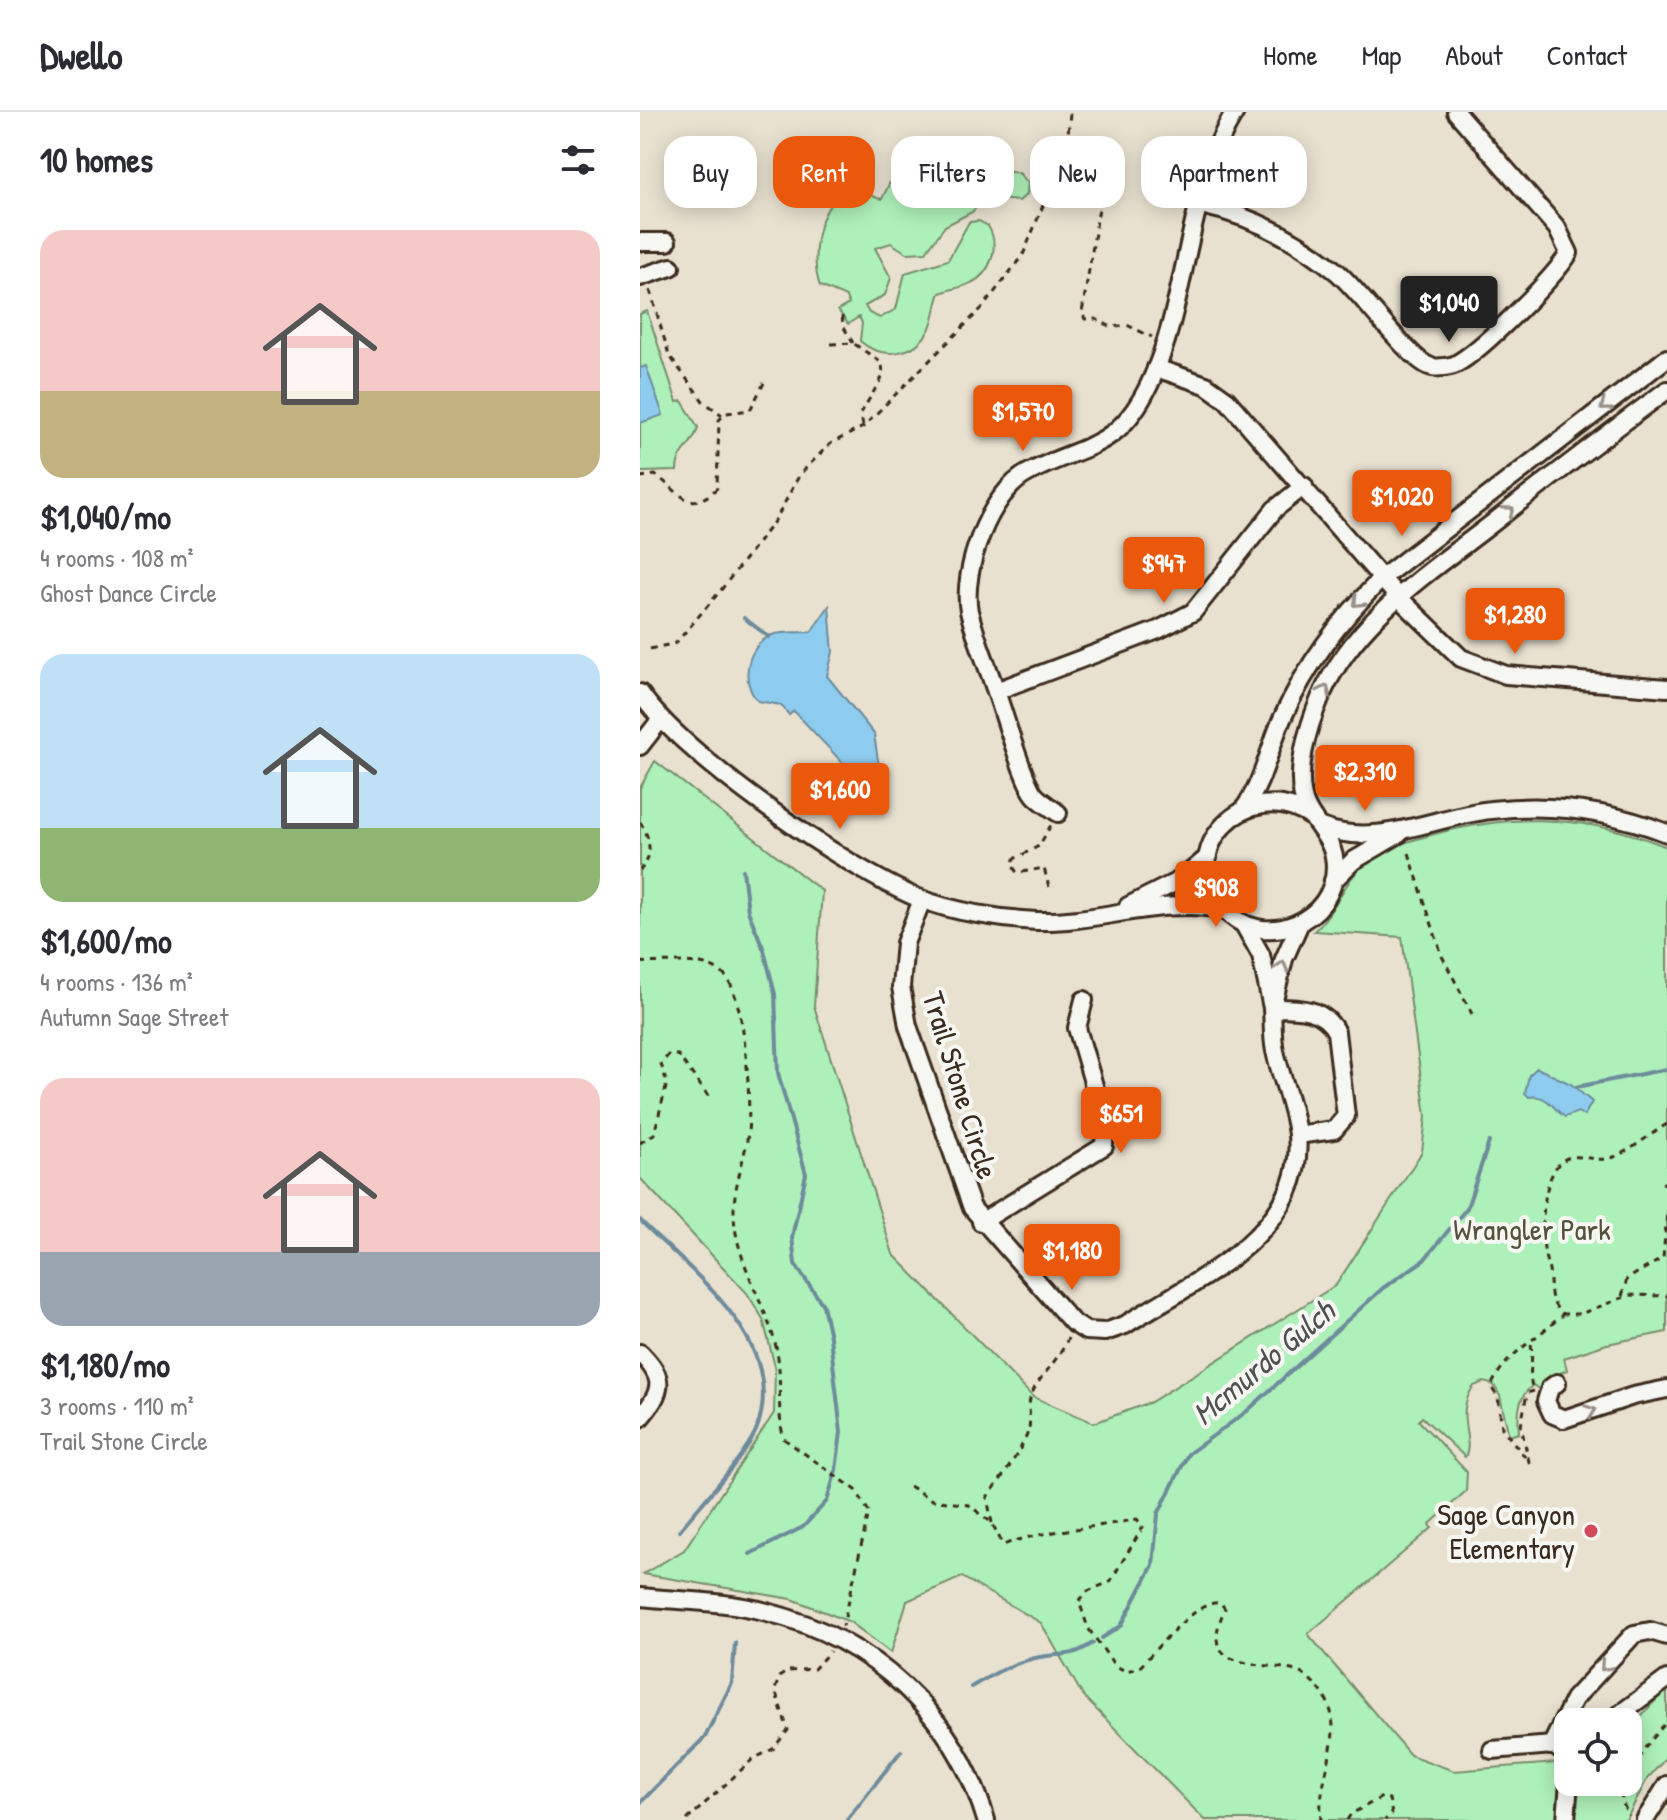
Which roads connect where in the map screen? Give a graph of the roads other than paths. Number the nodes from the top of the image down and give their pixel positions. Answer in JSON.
{"nodes":[{"id":1,"x":1235,"y":112,"type":"edge"},
{"id":2,"x":1456,"y":112,"type":"edge"},
{"id":3,"x":1225,"y":136,"type":"edge"},
{"id":4,"x":1200,"y":208,"type":"edge"},
{"id":5,"x":1212,"y":208,"type":"edge"},
{"id":6,"x":640,"y":242,"type":"edge"},
{"id":7,"x":667,"y":242,"type":"dead end"},
{"id":8,"x":671,"y":267,"type":"dead end"},
{"id":9,"x":644,"y":282,"type":"edge"},
{"id":10,"x":1667,"y":358,"type":"edge"},
{"id":11,"x":1156,"y":368,"type":"junction"},
{"id":12,"x":1667,"y":390,"type":"edge"},
{"id":13,"x":1304,"y":486,"type":"junction"},
{"id":14,"x":1382,"y":578,"type":"junction"},
{"id":15,"x":1398,"y":597,"type":"junction"},
{"id":16,"x":1667,"y":688,"type":"edge"},
{"id":17,"x":996,"y":691,"type":"junction"},
{"id":18,"x":641,"y":698,"type":"edge"},
{"id":19,"x":661,"y":719,"type":"junction"},
{"id":20,"x":640,"y":746,"type":"edge"},
{"id":21,"x":1243,"y":810,"type":"junction"},
{"id":22,"x":1058,"y":813,"type":"road end"},
{"id":23,"x":1317,"y":823,"type":"junction"},
{"id":24,"x":1404,"y":831,"type":"junction"},
{"id":25,"x":1667,"y":833,"type":"edge"},
{"id":26,"x":1208,"y":857,"type":"junction"},
{"id":27,"x":1333,"y":881,"type":"junction"},
{"id":28,"x":922,"y":900,"type":"junction"},
{"id":29,"x":1225,"y":910,"type":"junction"},
{"id":30,"x":1118,"y":912,"type":"junction"},
{"id":31,"x":1243,"y":923,"type":"junction"},
{"id":32,"x":1300,"y":923,"type":"junction"},
{"id":33,"x":1084,"y":1000,"type":"dead end"},
{"id":34,"x":1272,"y":1008,"type":"junction"},
{"id":35,"x":1297,"y":1135,"type":"junction"},
{"id":36,"x":981,"y":1222,"type":"junction"},
{"id":37,"x":640,"y":1353,"type":"edge"},
{"id":38,"x":1557,"y":1383,"type":"dead end"},
{"id":39,"x":1667,"y":1389,"type":"edge"},
{"id":40,"x":640,"y":1418,"type":"edge"},
{"id":41,"x":640,"y":1597,"type":"edge"},
{"id":42,"x":1667,"y":1636,"type":"edge"},
{"id":43,"x":1667,"y":1679,"type":"edge"},
{"id":44,"x":1628,"y":1708,"type":"edge"},
{"id":45,"x":1551,"y":1746,"type":"junction"},
{"id":46,"x":1554,"y":1748,"type":"edge"},
{"id":47,"x":1492,"y":1750,"type":"dead end"},
{"id":48,"x":1667,"y":1785,"type":"edge"},
{"id":49,"x":1568,"y":1796,"type":"edge"},
{"id":50,"x":1638,"y":1819,"type":"edge"},
{"id":51,"x":986,"y":1820,"type":"edge"},
{"id":52,"x":1566,"y":1820,"type":"edge"}],
"edges":[{"from":1,"to":3,"type":"street"},
{"from":2,"to":5,"type":"street"},
{"from":4,"to":11,"type":"street"},
{"from":6,"to":7,"type":"street"},
{"from":8,"to":9,"type":"street"},
{"from":10,"to":14,"type":"street","one_way":true},
{"from":11,"to":13,"type":"street"},
{"from":11,"to":17,"type":"street"},
{"from":15,"to":12,"type":"street","one_way":true},
{"from":13,"to":14,"type":"street"},
{"from":13,"to":17,"type":"street"},
{"from":14,"to":15,"type":"street"},
{"from":14,"to":21,"type":"street","one_way":true},
{"from":15,"to":16,"type":"street"},
{"from":23,"to":15,"type":"street","one_way":true},
{"from":17,"to":22,"type":"street"},
{"from":18,"to":19,"type":"street"},
{"from":19,"to":20,"type":"street"},
{"from":19,"to":28,"type":"street"},
{"from":21,"to":23,"type":"street"},
{"from":21,"to":26,"type":"street"},
{"from":23,"to":24,"type":"street"},
{"from":23,"to":27,"type":"street"},
{"from":24,"to":25,"type":"street"},
{"from":24,"to":27,"type":"street"},
{"from":26,"to":29,"type":"street"},
{"from":26,"to":30,"type":"street"},
{"from":27,"to":32,"type":"street"},
{"from":28,"to":30,"type":"street"},
{"from":28,"to":36,"type":"street","name":"Trail Stone Circle"},
{"from":29,"to":30,"type":"street"},
{"from":29,"to":31,"type":"street"},
{"from":31,"to":32,"type":"street"},
{"from":31,"to":34,"type":"street","name":"Trail Stone Circle"},
{"from":34,"to":32,"type":"street","name":"Trail Stone Circle","one_way":true},
{"from":33,"to":36,"type":"street"},
{"from":34,"to":35,"type":"street","name":"Trail Stone Circle"},
{"from":34,"to":35,"type":"street"},
{"from":35,"to":36,"type":"street","name":"Trail Stone Circle"},
{"from":37,"to":40,"type":"street"},
{"from":38,"to":39,"type":"street","one_way":true},
{"from":41,"to":51,"type":"street"},
{"from":42,"to":45,"type":"street","one_way":true},
{"from":43,"to":44,"type":"street"},
{"from":45,"to":46,"type":"street"},
{"from":45,"to":47,"type":"street"},
{"from":48,"to":50,"type":"street"},
{"from":49,"to":52,"type":"street"}]}
